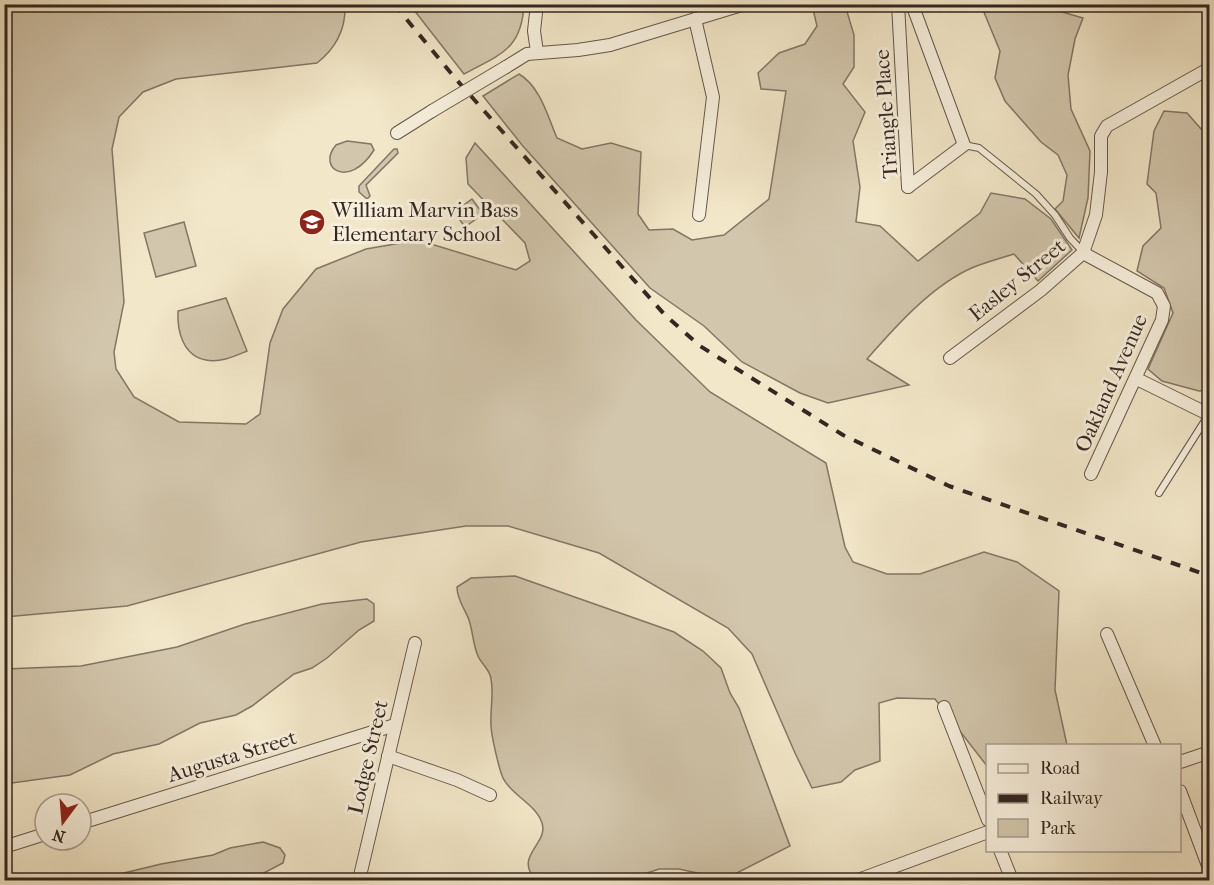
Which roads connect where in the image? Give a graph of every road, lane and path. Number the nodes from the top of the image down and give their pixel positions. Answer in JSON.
{"nodes":[{"id":1,"x":537,"y":4,"type":"edge"},
{"id":2,"x":745,"y":4,"type":"edge"},
{"id":3,"x":898,"y":4,"type":"edge"},
{"id":4,"x":912,"y":4,"type":"edge"},
{"id":5,"x":695,"y":19,"type":"junction"},
{"id":6,"x":537,"y":52,"type":"junction"},
{"id":7,"x":1209,"y":68,"type":"edge"},
{"id":8,"x":398,"y":133,"type":"dead end"},
{"id":9,"x":964,"y":145,"type":"junction"},
{"id":10,"x":699,"y":215,"type":"dead end"},
{"id":11,"x":1083,"y":253,"type":"junction"},
{"id":12,"x":950,"y":357,"type":"dead end"},
{"id":13,"x":1137,"y":379,"type":"junction"},
{"id":14,"x":1209,"y":415,"type":"edge"},
{"id":15,"x":1092,"y":474,"type":"dead end"},
{"id":16,"x":1159,"y":493,"type":"dead end"},
{"id":17,"x":1107,"y":634,"type":"dead end"},
{"id":18,"x":415,"y":643,"type":"dead end"},
{"id":19,"x":944,"y":707,"type":"dead end"},
{"id":20,"x":395,"y":725,"type":"junction"},
{"id":21,"x":1154,"y":744,"type":"edge"},
{"id":22,"x":1209,"y":752,"type":"edge"},
{"id":23,"x":388,"y":756,"type":"junction"},
{"id":24,"x":1181,"y":761,"type":"edge"},
{"id":25,"x":490,"y":795,"type":"dead end"},
{"id":26,"x":1181,"y":796,"type":"edge"},
{"id":27,"x":986,"y":817,"type":"edge"},
{"id":28,"x":93,"y":819,"type":"edge"},
{"id":29,"x":986,"y":832,"type":"edge"},
{"id":30,"x":33,"y":838,"type":"edge"},
{"id":31,"x":4,"y":847,"type":"edge"},
{"id":32,"x":1001,"y":852,"type":"edge"},
{"id":33,"x":1209,"y":871,"type":"edge"},
{"id":34,"x":359,"y":880,"type":"edge"},
{"id":35,"x":858,"y":880,"type":"edge"},
{"id":36,"x":1012,"y":880,"type":"edge"}],
"edges":[{"from":1,"to":6,"type":"street"},
{"from":2,"to":5,"type":"street"},
{"from":3,"to":9,"type":"street","name":"Triangle Place"},
{"from":4,"to":9,"type":"street"},
{"from":5,"to":6,"type":"street"},
{"from":5,"to":10,"type":"street"},
{"from":6,"to":8,"type":"street","bridge":true},
{"from":7,"to":11,"type":"street","name":"Easley Street"},
{"from":9,"to":11,"type":"lane"},
{"from":11,"to":12,"type":"street","name":"Easley Street"},
{"from":11,"to":13,"type":"street","name":"Oakland Avenue"},
{"from":13,"to":14,"type":"street"},
{"from":13,"to":15,"type":"street","name":"Oakland Avenue"},
{"from":14,"to":16,"type":"lane"},
{"from":17,"to":21,"type":"street"},
{"from":18,"to":20,"type":"street","name":"Lodge Street"},
{"from":19,"to":27,"type":"street"},
{"from":20,"to":23,"type":"street","name":"Lodge Street"},
{"from":20,"to":28,"type":"street","name":"Augusta Street"},
{"from":22,"to":24,"type":"street"},
{"from":23,"to":25,"type":"street"},
{"from":23,"to":34,"type":"street","name":"Lodge Street"},
{"from":26,"to":33,"type":"street"},
{"from":29,"to":35,"type":"street"},
{"from":30,"to":31,"type":"street"},
{"from":32,"to":36,"type":"street"}]}
